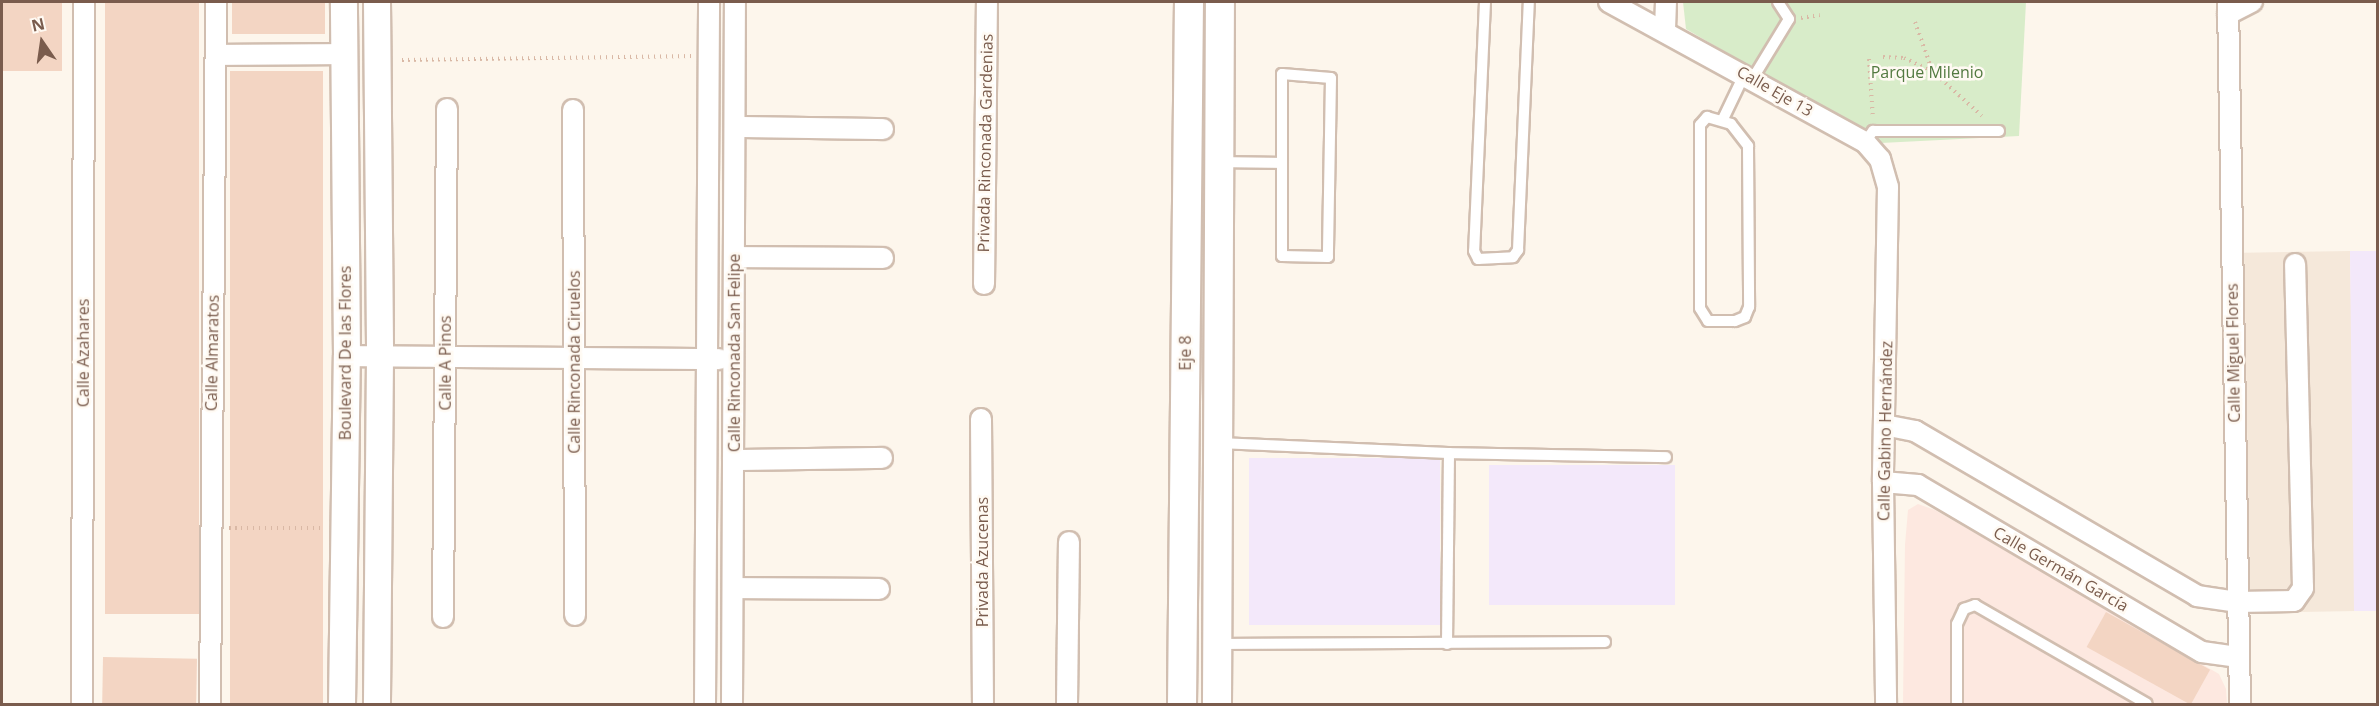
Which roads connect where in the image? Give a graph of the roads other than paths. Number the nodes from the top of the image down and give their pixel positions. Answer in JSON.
{"nodes":[{"id":1,"x":84,"y":2,"type":"edge"},
{"id":2,"x":216,"y":2,"type":"edge"},
{"id":3,"x":344,"y":2,"type":"edge"},
{"id":4,"x":376,"y":2,"type":"edge"},
{"id":5,"x":709,"y":2,"type":"edge"},
{"id":6,"x":735,"y":2,"type":"edge"},
{"id":7,"x":987,"y":2,"type":"edge"},
{"id":8,"x":1189,"y":2,"type":"edge"},
{"id":9,"x":1220,"y":2,"type":"edge"},
{"id":10,"x":1485,"y":2,"type":"edge"},
{"id":11,"x":1529,"y":2,"type":"edge"},
{"id":12,"x":1609,"y":2,"type":"edge"},
{"id":13,"x":1666,"y":2,"type":"edge"},
{"id":14,"x":1778,"y":2,"type":"edge"},
{"id":15,"x":2252,"y":2,"type":"edge"},
{"id":16,"x":2228,"y":8,"type":"edge"},
{"id":17,"x":1665,"y":30,"type":"junction"},
{"id":18,"x":344,"y":54,"type":"junction"},
{"id":19,"x":216,"y":55,"type":"junction"},
{"id":20,"x":1749,"y":76,"type":"junction"},
{"id":21,"x":447,"y":109,"type":"dead end"},
{"id":22,"x":573,"y":110,"type":"dead end"},
{"id":23,"x":1723,"y":119,"type":"junction"},
{"id":24,"x":735,"y":127,"type":"junction"},
{"id":25,"x":883,"y":129,"type":"dead end"},
{"id":26,"x":1999,"y":132,"type":"road end"},
{"id":27,"x":1869,"y":137,"type":"junction"},
{"id":28,"x":1880,"y":159,"type":"joint"},
{"id":29,"x":1220,"y":162,"type":"junction"},
{"id":30,"x":1282,"y":163,"type":"junction"},
{"id":31,"x":734,"y":256,"type":"junction"},
{"id":32,"x":883,"y":258,"type":"dead end"},
{"id":33,"x":2295,"y":264,"type":"dead end"},
{"id":34,"x":984,"y":284,"type":"dead end"},
{"id":35,"x":347,"y":356,"type":"junction"},
{"id":36,"x":380,"y":357,"type":"junction"},
{"id":37,"x":445,"y":357,"type":"junction"},
{"id":38,"x":574,"y":357,"type":"junction"},
{"id":39,"x":707,"y":358,"type":"junction"},
{"id":40,"x":734,"y":359,"type":"junction"},
{"id":41,"x":981,"y":419,"type":"dead end"},
{"id":42,"x":1884,"y":425,"type":"junction"},
{"id":43,"x":1218,"y":443,"type":"junction"},
{"id":44,"x":1449,"y":453,"type":"junction"},
{"id":45,"x":1666,"y":457,"type":"dead end"},
{"id":46,"x":882,"y":458,"type":"dead end"},
{"id":47,"x":733,"y":460,"type":"junction"},
{"id":48,"x":1883,"y":482,"type":"junction"},
{"id":49,"x":1069,"y":542,"type":"dead end"},
{"id":50,"x":733,"y":588,"type":"junction"},
{"id":51,"x":879,"y":590,"type":"dead end"},
{"id":52,"x":2237,"y":602,"type":"junction"},
{"id":53,"x":575,"y":615,"type":"dead end"},
{"id":54,"x":443,"y":617,"type":"dead end"},
{"id":55,"x":1605,"y":642,"type":"dead end"},
{"id":56,"x":1217,"y":644,"type":"junction"},
{"id":57,"x":1447,"y":644,"type":"junction"},
{"id":58,"x":2239,"y":657,"type":"junction"},
{"id":59,"x":82,"y":705,"type":"edge"},
{"id":60,"x":210,"y":705,"type":"edge"},
{"id":61,"x":342,"y":705,"type":"edge"},
{"id":62,"x":377,"y":705,"type":"edge"},
{"id":63,"x":705,"y":705,"type":"edge"},
{"id":64,"x":732,"y":705,"type":"edge"},
{"id":65,"x":983,"y":705,"type":"edge"},
{"id":66,"x":1067,"y":705,"type":"edge"},
{"id":67,"x":1182,"y":705,"type":"edge"},
{"id":68,"x":1216,"y":705,"type":"edge"},
{"id":69,"x":1886,"y":705,"type":"edge"},
{"id":70,"x":1957,"y":705,"type":"edge"},
{"id":71,"x":2147,"y":705,"type":"edge"},
{"id":72,"x":2240,"y":705,"type":"edge"}],
"edges":[{"from":1,"to":59,"type":"street","name":"Calle Azahares"},
{"from":2,"to":19,"type":"street","name":"Calle Almaratos"},
{"from":3,"to":18,"type":"street","name":"Boulevard De las Flores"},
{"from":4,"to":36,"type":"street","name":"Boulevard De las Flores"},
{"from":5,"to":39,"type":"street","name":"Calle Rinconada San Felipe"},
{"from":6,"to":24,"type":"street","name":"Calle Rinconada San Felipe"},
{"from":7,"to":34,"type":"street","name":"Privada Rinconada Gardenias"},
{"from":8,"to":67,"type":"main road","name":"Eje 8"},
{"from":9,"to":29,"type":"main road","name":"Eje 8"},
{"from":10,"to":11,"type":"lane"},
{"from":12,"to":17,"type":"street","name":"Calle Eje 13"},
{"from":13,"to":17,"type":"street"},
{"from":14,"to":20,"type":"lane"},
{"from":15,"to":16,"type":"street"},
{"from":16,"to":52,"type":"street","name":"Calle Miguel Flores"},
{"from":17,"to":20,"type":"street","name":"Calle Eje 13"},
{"from":18,"to":19,"type":"street"},
{"from":18,"to":35,"type":"street","name":"Boulevard De las Flores"},
{"from":19,"to":60,"type":"street","name":"Calle Almaratos"},
{"from":20,"to":23,"type":"lane"},
{"from":20,"to":27,"type":"street","name":"Calle Eje 13"},
{"from":21,"to":37,"type":"street","name":"Calle A Pinos"},
{"from":22,"to":38,"type":"street","name":"Calle Rinconada Ciruelos"},
{"from":23,"to":23,"type":"lane"},
{"from":24,"to":25,"type":"street"},
{"from":24,"to":31,"type":"street","name":"Calle Rinconada San Felipe"},
{"from":26,"to":27,"type":"lane"},
{"from":27,"to":28,"type":"street","name":"Calle Eje 13"},
{"from":28,"to":42,"type":"street","name":"Calle Gabino Hernández"},
{"from":29,"to":30,"type":"lane"},
{"from":29,"to":43,"type":"main road","name":"Eje 8"},
{"from":30,"to":30,"type":"lane"},
{"from":31,"to":32,"type":"street"},
{"from":31,"to":40,"type":"street","name":"Calle Rinconada San Felipe"},
{"from":33,"to":52,"type":"street"},
{"from":35,"to":36,"type":"street"},
{"from":35,"to":61,"type":"street","name":"Boulevard De las Flores"},
{"from":36,"to":37,"type":"street"},
{"from":36,"to":62,"type":"street","name":"Boulevard De las Flores"},
{"from":37,"to":38,"type":"street"},
{"from":37,"to":54,"type":"street","name":"Calle A Pinos"},
{"from":38,"to":39,"type":"street"},
{"from":38,"to":53,"type":"street","name":"Calle Rinconada Ciruelos"},
{"from":39,"to":40,"type":"street"},
{"from":39,"to":63,"type":"street","name":"Calle Rinconada San Felipe"},
{"from":40,"to":47,"type":"street","name":"Calle Rinconada San Felipe"},
{"from":41,"to":65,"type":"street","name":"Privada Azucenas"},
{"from":42,"to":48,"type":"street","name":"Calle Gabino Hernández"},
{"from":42,"to":52,"type":"street"},
{"from":43,"to":44,"type":"lane"},
{"from":43,"to":56,"type":"main road","name":"Eje 8"},
{"from":44,"to":45,"type":"lane"},
{"from":44,"to":57,"type":"lane"},
{"from":46,"to":47,"type":"street"},
{"from":47,"to":50,"type":"street","name":"Calle Rinconada San Felipe"},
{"from":48,"to":58,"type":"street","name":"Calle Germán García"},
{"from":48,"to":69,"type":"street","name":"Calle Gabino Hernández"},
{"from":49,"to":66,"type":"street"},
{"from":50,"to":51,"type":"street"},
{"from":50,"to":64,"type":"street","name":"Calle Rinconada San Felipe"},
{"from":52,"to":58,"type":"street","name":"Calle Miguel Flores"},
{"from":55,"to":57,"type":"lane"},
{"from":56,"to":57,"type":"lane"},
{"from":56,"to":68,"type":"main road","name":"Eje 8"},
{"from":58,"to":72,"type":"street","name":"Calle Miguel Flores"},
{"from":70,"to":71,"type":"lane"}]}
